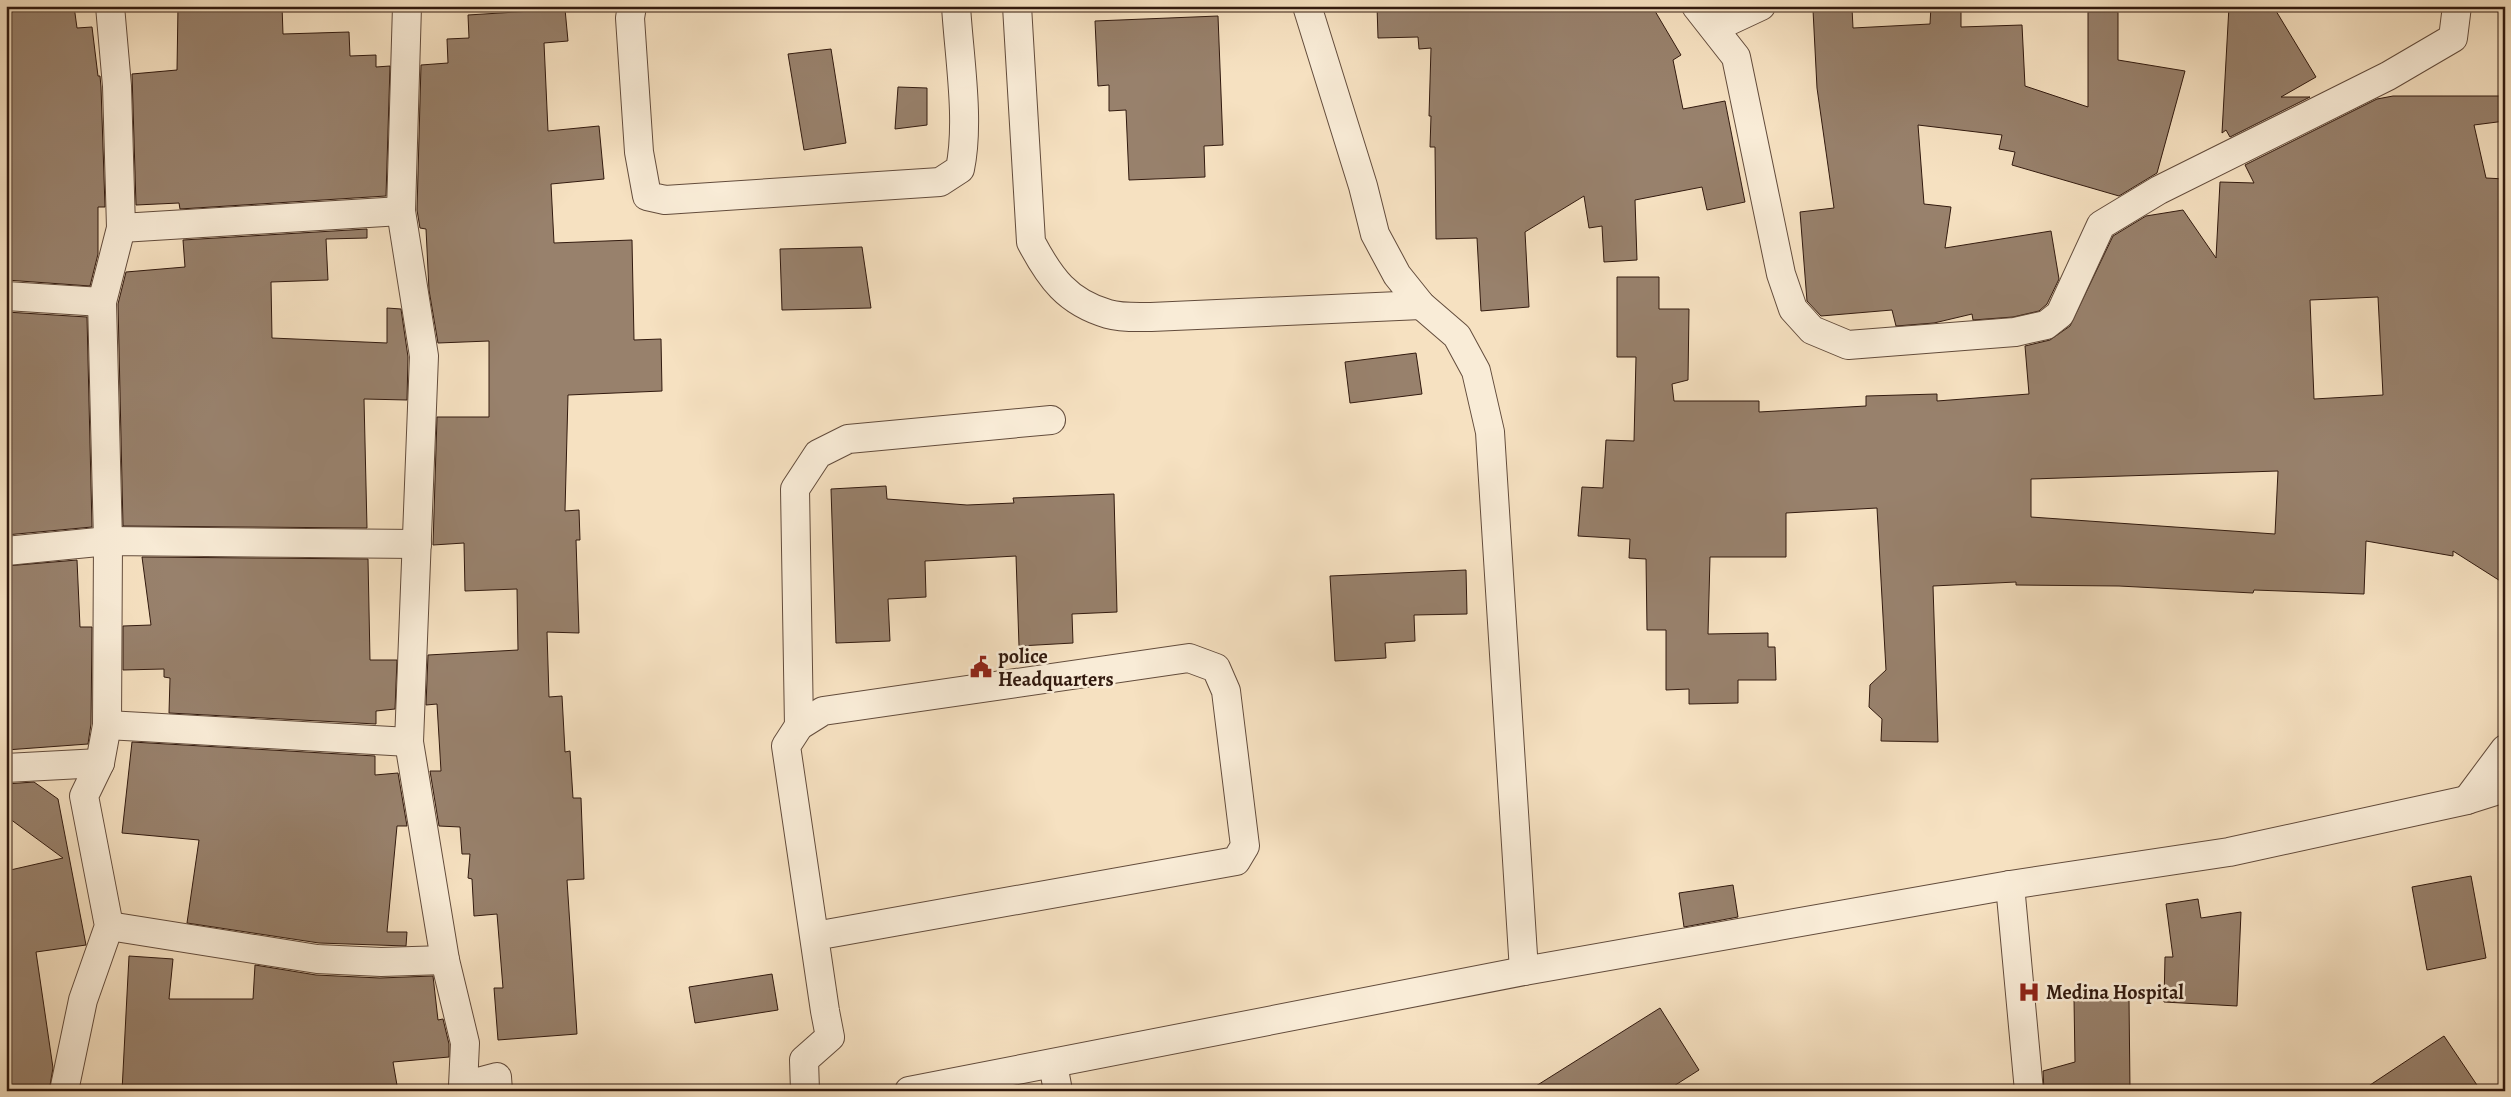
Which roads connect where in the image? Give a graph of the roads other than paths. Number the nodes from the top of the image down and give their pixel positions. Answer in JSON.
{"nodes":[{"id":1,"x":110,"y":6,"type":"edge"},
{"id":2,"x":407,"y":6,"type":"edge"},
{"id":3,"x":632,"y":6,"type":"edge"},
{"id":4,"x":956,"y":6,"type":"edge"},
{"id":5,"x":1017,"y":6,"type":"edge"},
{"id":6,"x":1307,"y":6,"type":"edge"},
{"id":7,"x":1696,"y":6,"type":"edge"},
{"id":8,"x":1760,"y":6,"type":"edge"},
{"id":9,"x":2456,"y":6,"type":"edge"},
{"id":10,"x":1714,"y":28,"type":"junction"},
{"id":11,"x":401,"y":212,"type":"junction"},
{"id":12,"x":121,"y":228,"type":"junction"},
{"id":13,"x":6,"y":296,"type":"edge"},
{"id":14,"x":102,"y":302,"type":"junction"},
{"id":15,"x":1421,"y":305,"type":"junction"},
{"id":16,"x":1051,"y":420,"type":"dead end"},
{"id":17,"x":108,"y":541,"type":"junction"},
{"id":18,"x":417,"y":544,"type":"junction"},
{"id":19,"x":6,"y":551,"type":"edge"},
{"id":20,"x":108,"y":725,"type":"junction"},
{"id":21,"x":800,"y":726,"type":"junction"},
{"id":22,"x":409,"y":742,"type":"junction"},
{"id":23,"x":2505,"y":748,"type":"edge"},
{"id":24,"x":100,"y":763,"type":"junction"},
{"id":25,"x":6,"y":768,"type":"edge"},
{"id":26,"x":2505,"y":788,"type":"edge"},
{"id":27,"x":2467,"y":800,"type":"junction"},
{"id":28,"x":2010,"y":885,"type":"junction"},
{"id":29,"x":109,"y":926,"type":"junction"},
{"id":30,"x":815,"y":936,"type":"junction"},
{"id":31,"x":445,"y":960,"type":"junction"},
{"id":32,"x":1524,"y":971,"type":"junction"},
{"id":33,"x":1053,"y":1064,"type":"junction"},
{"id":34,"x":64,"y":1091,"type":"edge"},
{"id":35,"x":498,"y":1091,"type":"edge"},
{"id":36,"x":805,"y":1091,"type":"edge"},
{"id":37,"x":909,"y":1091,"type":"edge"},
{"id":38,"x":1058,"y":1091,"type":"edge"},
{"id":39,"x":2029,"y":1091,"type":"edge"}],
"edges":[{"from":1,"to":12,"type":"street"},
{"from":2,"to":11,"type":"street"},
{"from":3,"to":4,"type":"street"},
{"from":5,"to":15,"type":"street"},
{"from":6,"to":15,"type":"street"},
{"from":7,"to":10,"type":"street"},
{"from":8,"to":10,"type":"street"},
{"from":9,"to":10,"type":"street"},
{"from":11,"to":12,"type":"street"},
{"from":11,"to":18,"type":"street"},
{"from":12,"to":14,"type":"street"},
{"from":13,"to":14,"type":"street"},
{"from":14,"to":17,"type":"street"},
{"from":15,"to":32,"type":"street"},
{"from":16,"to":21,"type":"street"},
{"from":17,"to":18,"type":"street"},
{"from":17,"to":19,"type":"street"},
{"from":17,"to":20,"type":"street"},
{"from":18,"to":22,"type":"street"},
{"from":20,"to":22,"type":"street"},
{"from":20,"to":24,"type":"street"},
{"from":21,"to":30,"type":"street"},
{"from":21,"to":30,"type":"street"},
{"from":22,"to":31,"type":"street"},
{"from":23,"to":27,"type":"street"},
{"from":24,"to":25,"type":"street"},
{"from":24,"to":29,"type":"street"},
{"from":26,"to":27,"type":"street"},
{"from":27,"to":28,"type":"street"},
{"from":28,"to":32,"type":"street"},
{"from":28,"to":39,"type":"street"},
{"from":29,"to":31,"type":"street"},
{"from":29,"to":34,"type":"street"},
{"from":30,"to":36,"type":"street"},
{"from":31,"to":35,"type":"street"},
{"from":32,"to":33,"type":"street"},
{"from":33,"to":37,"type":"street"},
{"from":33,"to":38,"type":"street"}]}
